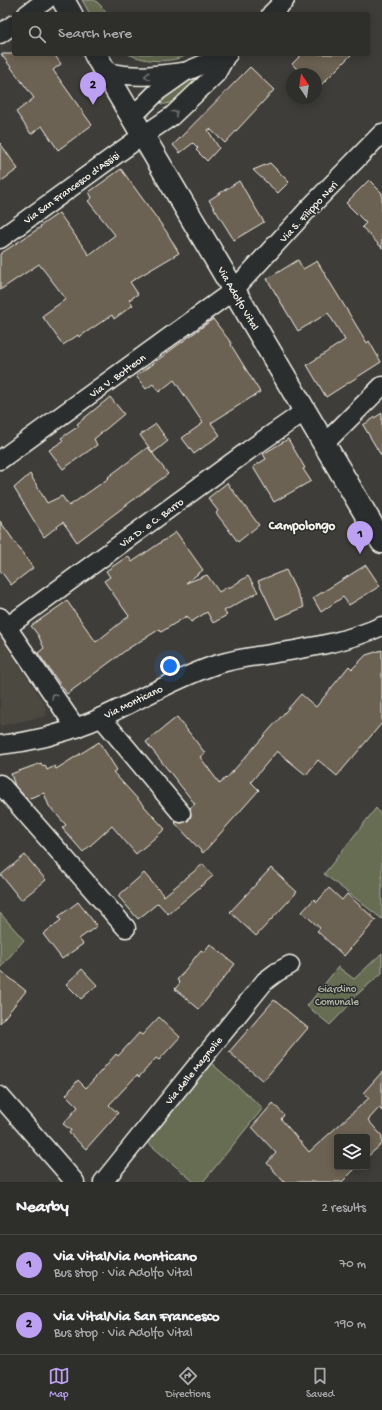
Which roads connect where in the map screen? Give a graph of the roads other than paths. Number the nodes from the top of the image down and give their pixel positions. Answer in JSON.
{"nodes":[{"id":1,"x":46,"y":0,"type":"edge"},
{"id":2,"x":63,"y":0,"type":"edge"},
{"id":3,"x":285,"y":0,"type":"edge"},
{"id":4,"x":30,"y":12,"type":"edge"},
{"id":5,"x":71,"y":12,"type":"edge"},
{"id":6,"x":273,"y":12,"type":"edge"},
{"id":7,"x":12,"y":25,"type":"edge"},
{"id":8,"x":0,"y":34,"type":"edge"},
{"id":9,"x":225,"y":56,"type":"edge"},
{"id":10,"x":226,"y":56,"type":"edge"},
{"id":11,"x":100,"y":63,"type":"edge"},
{"id":12,"x":185,"y":72,"type":"junction"},
{"id":13,"x":138,"y":126,"type":"junction"},
{"id":14,"x":382,"y":133,"type":"edge"},
{"id":15,"x":0,"y":239,"type":"edge"},
{"id":16,"x":234,"y":290,"type":"junction"},
{"id":17,"x":382,"y":386,"type":"edge"},
{"id":18,"x":305,"y":411,"type":"junction"},
{"id":19,"x":324,"y":444,"type":"junction"},
{"id":20,"x":0,"y":460,"type":"edge"},
{"id":21,"x":382,"y":542,"type":"edge"},
{"id":22,"x":4,"y":622,"type":"edge"},
{"id":23,"x":382,"y":626,"type":"edge"},
{"id":24,"x":101,"y":717,"type":"junction"},
{"id":25,"x":76,"y":728,"type":"junction"},
{"id":26,"x":0,"y":745,"type":"edge"},
{"id":27,"x":0,"y":784,"type":"edge"},
{"id":28,"x":181,"y":813,"type":"dead end"},
{"id":29,"x":126,"y":928,"type":"dead end"},
{"id":30,"x":290,"y":965,"type":"dead end"},
{"id":31,"x":0,"y":1096,"type":"edge"},
{"id":32,"x":75,"y":1182,"type":"edge"},
{"id":33,"x":102,"y":1182,"type":"edge"}],
"edges":[{"from":1,"to":4,"type":"street"},
{"from":2,"to":5,"type":"street"},
{"from":3,"to":6,"type":"street"},
{"from":7,"to":8,"type":"street"},
{"from":9,"to":12,"type":"street"},
{"from":13,"to":10,"type":"street","one_way":true},
{"from":12,"to":11,"type":"street","one_way":true},
{"from":11,"to":13,"type":"street","name":"Via Adolfo Vital"},
{"from":12,"to":13,"type":"street"},
{"from":13,"to":15,"type":"street","name":"Via San Francesco d'Assisi"},
{"from":13,"to":16,"type":"street","name":"Via Adolfo Vital"},
{"from":14,"to":16,"type":"street","name":"Via S. Filippo Neri"},
{"from":16,"to":18,"type":"street","name":"Via Adolfo Vital"},
{"from":16,"to":20,"type":"street","name":"Via V. Botteon"},
{"from":17,"to":19,"type":"street"},
{"from":18,"to":19,"type":"street","name":"Via Adolfo Vital"},
{"from":18,"to":22,"type":"street","name":"Via D. e C. Barro"},
{"from":19,"to":21,"type":"street","name":"Via Adolfo Vital"},
{"from":25,"to":22,"type":"street","one_way":true},
{"from":23,"to":24,"type":"street","name":"Via Monticano"},
{"from":24,"to":25,"type":"street","name":"Via Monticano"},
{"from":24,"to":28,"type":"street"},
{"from":25,"to":26,"type":"street","name":"Via Monticano"},
{"from":27,"to":29,"type":"street"},
{"from":30,"to":33,"type":"street","name":"Via delle Magnolie"},
{"from":31,"to":32,"type":"street"}]}
